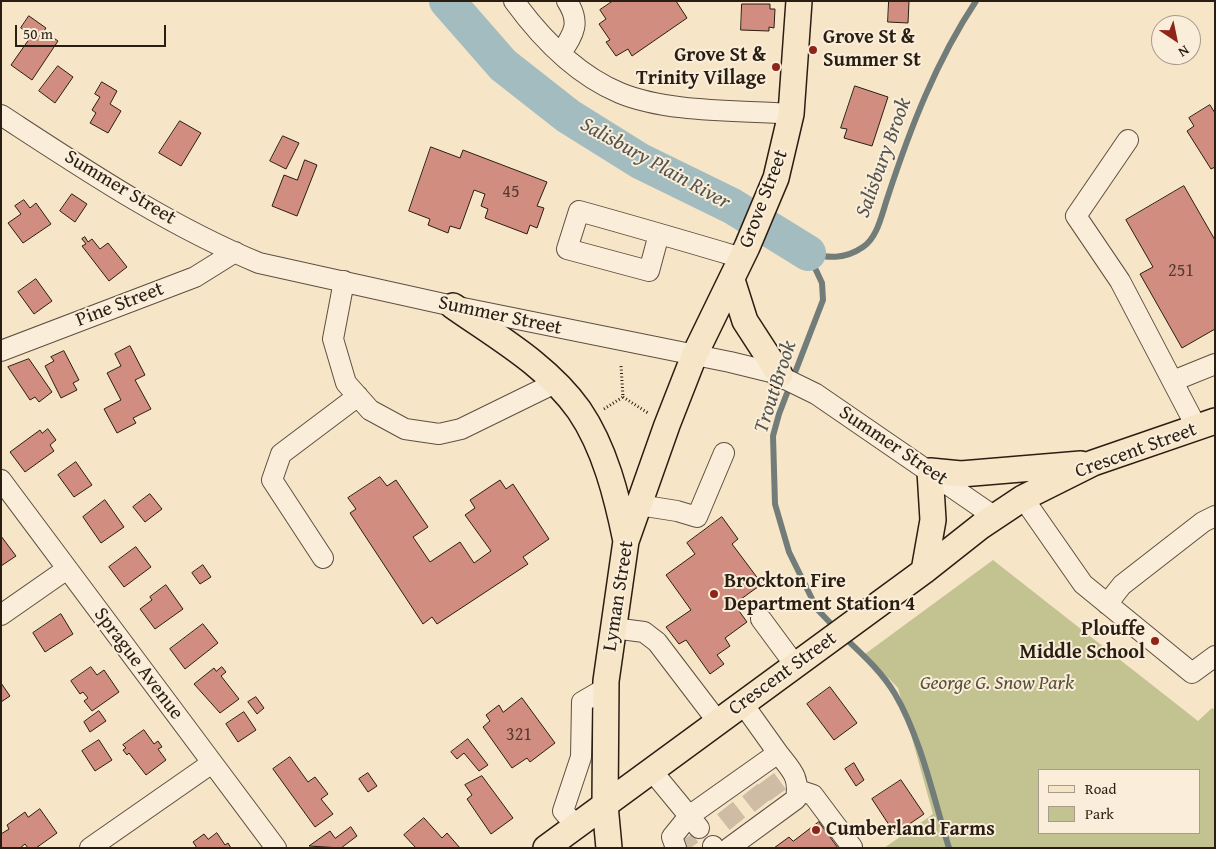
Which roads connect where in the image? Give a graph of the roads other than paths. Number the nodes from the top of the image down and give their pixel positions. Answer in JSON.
{"nodes":[{"id":1,"x":514,"y":1,"type":"edge"},
{"id":2,"x":567,"y":1,"type":"edge"},
{"id":3,"x":799,"y":1,"type":"edge"},
{"id":4,"x":560,"y":53,"type":"junction"},
{"id":5,"x":791,"y":114,"type":"junction"},
{"id":6,"x":1,"y":115,"type":"edge"},
{"id":7,"x":1128,"y":140,"type":"dead end"},
{"id":8,"x":659,"y":234,"type":"dead end"},
{"id":9,"x":235,"y":252,"type":"junction"},
{"id":10,"x":740,"y":262,"type":"junction"},
{"id":11,"x":344,"y":281,"type":"junction"},
{"id":12,"x":453,"y":306,"type":"junction"},
{"id":13,"x":1,"y":351,"type":"edge"},
{"id":14,"x":694,"y":356,"type":"junction"},
{"id":15,"x":1215,"y":364,"type":"edge"},
{"id":16,"x":780,"y":375,"type":"junction"},
{"id":17,"x":1173,"y":381,"type":"junction"},
{"id":18,"x":555,"y":383,"type":"junction"},
{"id":19,"x":358,"y":396,"type":"junction"},
{"id":20,"x":1206,"y":425,"type":"edge"},
{"id":21,"x":724,"y":452,"type":"dead end"},
{"id":22,"x":1093,"y":463,"type":"junction"},
{"id":23,"x":930,"y":472,"type":"junction"},
{"id":24,"x":1,"y":480,"type":"edge"},
{"id":25,"x":1023,"y":498,"type":"junction"},
{"id":26,"x":639,"y":505,"type":"junction"},
{"id":27,"x":1215,"y":516,"type":"edge"},
{"id":28,"x":995,"y":517,"type":"junction"},
{"id":29,"x":626,"y":541,"type":"junction"},
{"id":30,"x":323,"y":558,"type":"dead end"},
{"id":31,"x":67,"y":569,"type":"junction"},
{"id":32,"x":924,"y":571,"type":"junction"},
{"id":33,"x":1107,"y":604,"type":"junction"},
{"id":34,"x":1,"y":615,"type":"edge"},
{"id":35,"x":761,"y":619,"type":"dead end"},
{"id":36,"x":613,"y":628,"type":"junction"},
{"id":37,"x":1215,"y":656,"type":"edge"},
{"id":38,"x":795,"y":665,"type":"junction"},
{"id":39,"x":606,"y":688,"type":"junction"},
{"id":40,"x":743,"y":704,"type":"junction"},
{"id":41,"x":718,"y":722,"type":"junction"},
{"id":42,"x":778,"y":753,"type":"junction"},
{"id":43,"x":212,"y":764,"type":"junction"},
{"id":44,"x":652,"y":770,"type":"junction"},
{"id":45,"x":780,"y":804,"type":"junction"},
{"id":46,"x":604,"y":805,"type":"junction"},
{"id":47,"x":576,"y":826,"type":"junction"},
{"id":48,"x":685,"y":832,"type":"edge"},
{"id":49,"x":719,"y":847,"type":"edge"},
{"id":50,"x":852,"y":847,"type":"edge"},
{"id":51,"x":90,"y":848,"type":"edge"},
{"id":52,"x":276,"y":848,"type":"edge"},
{"id":53,"x":546,"y":848,"type":"edge"},
{"id":54,"x":609,"y":848,"type":"edge"}],
"edges":[{"from":1,"to":4,"type":"street"},
{"from":2,"to":4,"type":"street"},
{"from":3,"to":5,"type":"main road","name":"Grove Street"},
{"from":4,"to":5,"type":"street"},
{"from":5,"to":10,"type":"main road","name":"Grove Street"},
{"from":6,"to":9,"type":"street","name":"Summer Street"},
{"from":7,"to":17,"type":"street"},
{"from":8,"to":10,"type":"street"},
{"from":9,"to":11,"type":"street","name":"Summer Street"},
{"from":9,"to":13,"type":"street","name":"Pine Street"},
{"from":10,"to":14,"type":"main road","name":"Grove Street"},
{"from":10,"to":16,"type":"main road"},
{"from":11,"to":12,"type":"street","name":"Summer Street"},
{"from":11,"to":19,"type":"street"},
{"from":12,"to":14,"type":"street","name":"Summer Street"},
{"from":12,"to":18,"type":"main road"},
{"from":14,"to":16,"type":"street","name":"Summer Street"},
{"from":14,"to":26,"type":"main road","name":"Lyman Street"},
{"from":15,"to":17,"type":"street"},
{"from":16,"to":23,"type":"street","name":"Summer Street"},
{"from":17,"to":20,"type":"street"},
{"from":18,"to":19,"type":"street"},
{"from":18,"to":29,"type":"main road"},
{"from":19,"to":30,"type":"street"},
{"from":20,"to":22,"type":"main road","name":"Crescent Street"},
{"from":21,"to":26,"type":"street"},
{"from":22,"to":23,"type":"main road"},
{"from":22,"to":25,"type":"main road","name":"Crescent Street"},
{"from":23,"to":28,"type":"street","name":"Summer Street"},
{"from":23,"to":32,"type":"main road"},
{"from":24,"to":31,"type":"street","name":"Sprague Avenue"},
{"from":25,"to":28,"type":"main road","name":"Crescent Street"},
{"from":25,"to":33,"type":"street"},
{"from":26,"to":29,"type":"main road","name":"Lyman Street"},
{"from":27,"to":33,"type":"street"},
{"from":28,"to":32,"type":"main road","name":"Crescent Street"},
{"from":29,"to":36,"type":"main road","name":"Lyman Street"},
{"from":31,"to":34,"type":"street"},
{"from":31,"to":43,"type":"street","name":"Sprague Avenue"},
{"from":32,"to":38,"type":"main road","name":"Crescent Street"},
{"from":33,"to":37,"type":"street"},
{"from":35,"to":38,"type":"street"},
{"from":36,"to":39,"type":"main road","name":"Lyman Street"},
{"from":36,"to":41,"type":"street"},
{"from":38,"to":40,"type":"main road","name":"Crescent Street"},
{"from":39,"to":46,"type":"main road","name":"Lyman Street"},
{"from":39,"to":47,"type":"street"},
{"from":40,"to":41,"type":"main road","name":"Crescent Street"},
{"from":40,"to":42,"type":"street"},
{"from":41,"to":44,"type":"main road","name":"Crescent Street"},
{"from":42,"to":45,"type":"street"},
{"from":42,"to":48,"type":"street"},
{"from":43,"to":51,"type":"street"},
{"from":43,"to":52,"type":"street","name":"Sprague Avenue"},
{"from":44,"to":46,"type":"main road","name":"Crescent Street"},
{"from":44,"to":48,"type":"street"},
{"from":45,"to":49,"type":"street"},
{"from":45,"to":50,"type":"street"},
{"from":46,"to":47,"type":"main road","name":"Crescent Street"},
{"from":46,"to":54,"type":"main road","name":"Lyman Street"},
{"from":47,"to":53,"type":"main road","name":"Crescent Street"}]}
